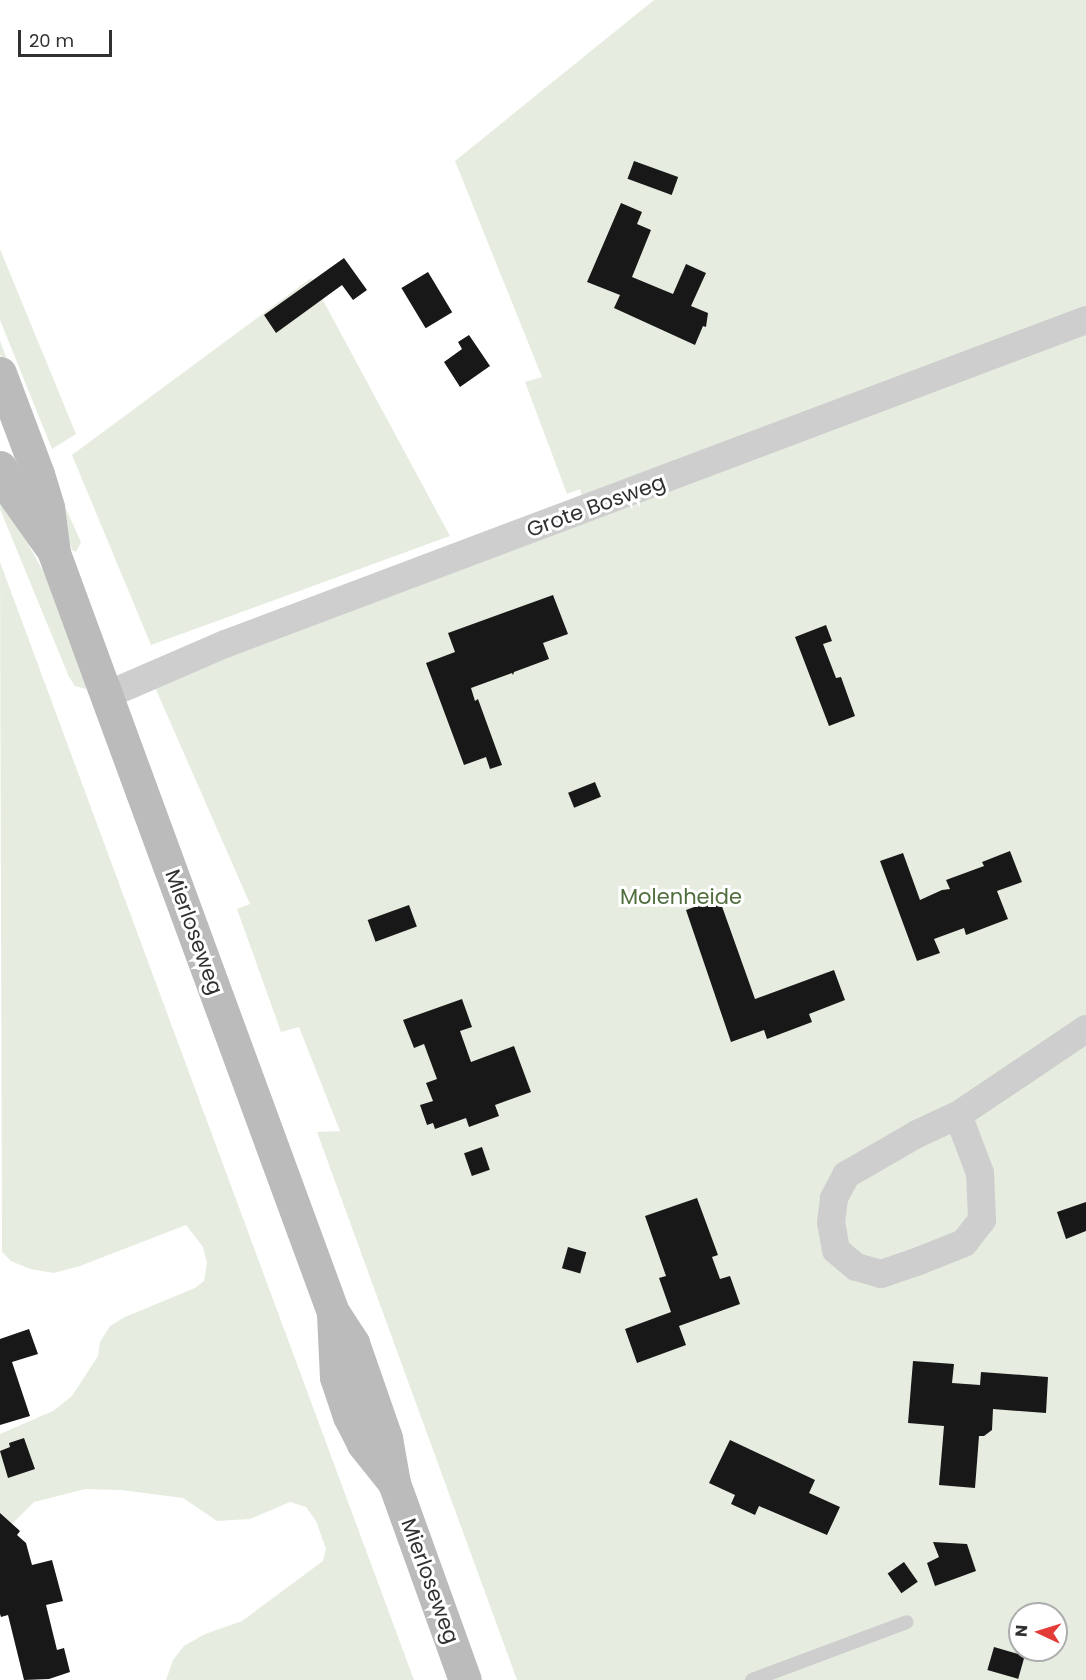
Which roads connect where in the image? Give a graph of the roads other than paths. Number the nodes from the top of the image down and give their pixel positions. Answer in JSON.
{"nodes":[{"id":1,"x":1086,"y":320,"type":"edge"},
{"id":2,"x":0,"y":373,"type":"edge"},
{"id":3,"x":16,"y":477,"type":"edge"},
{"id":4,"x":106,"y":695,"type":"junction"},
{"id":5,"x":1086,"y":1029,"type":"edge"},
{"id":6,"x":958,"y":1115,"type":"junction"},
{"id":7,"x":907,"y":1622,"type":"dead end"},
{"id":8,"x":465,"y":1680,"type":"edge"},
{"id":9,"x":752,"y":1680,"type":"edge"}],
"edges":[{"from":1,"to":4,"type":"street","name":"Grote Bosweg"},
{"from":2,"to":3,"type":"main road","name":"Mierloseweg"},
{"from":3,"to":4,"type":"main road","name":"Mierloseweg"},
{"from":4,"to":8,"type":"main road","name":"Mierloseweg"},
{"from":5,"to":6,"type":"street"},
{"from":6,"to":6,"type":"street"},
{"from":7,"to":9,"type":"lane"}]}
